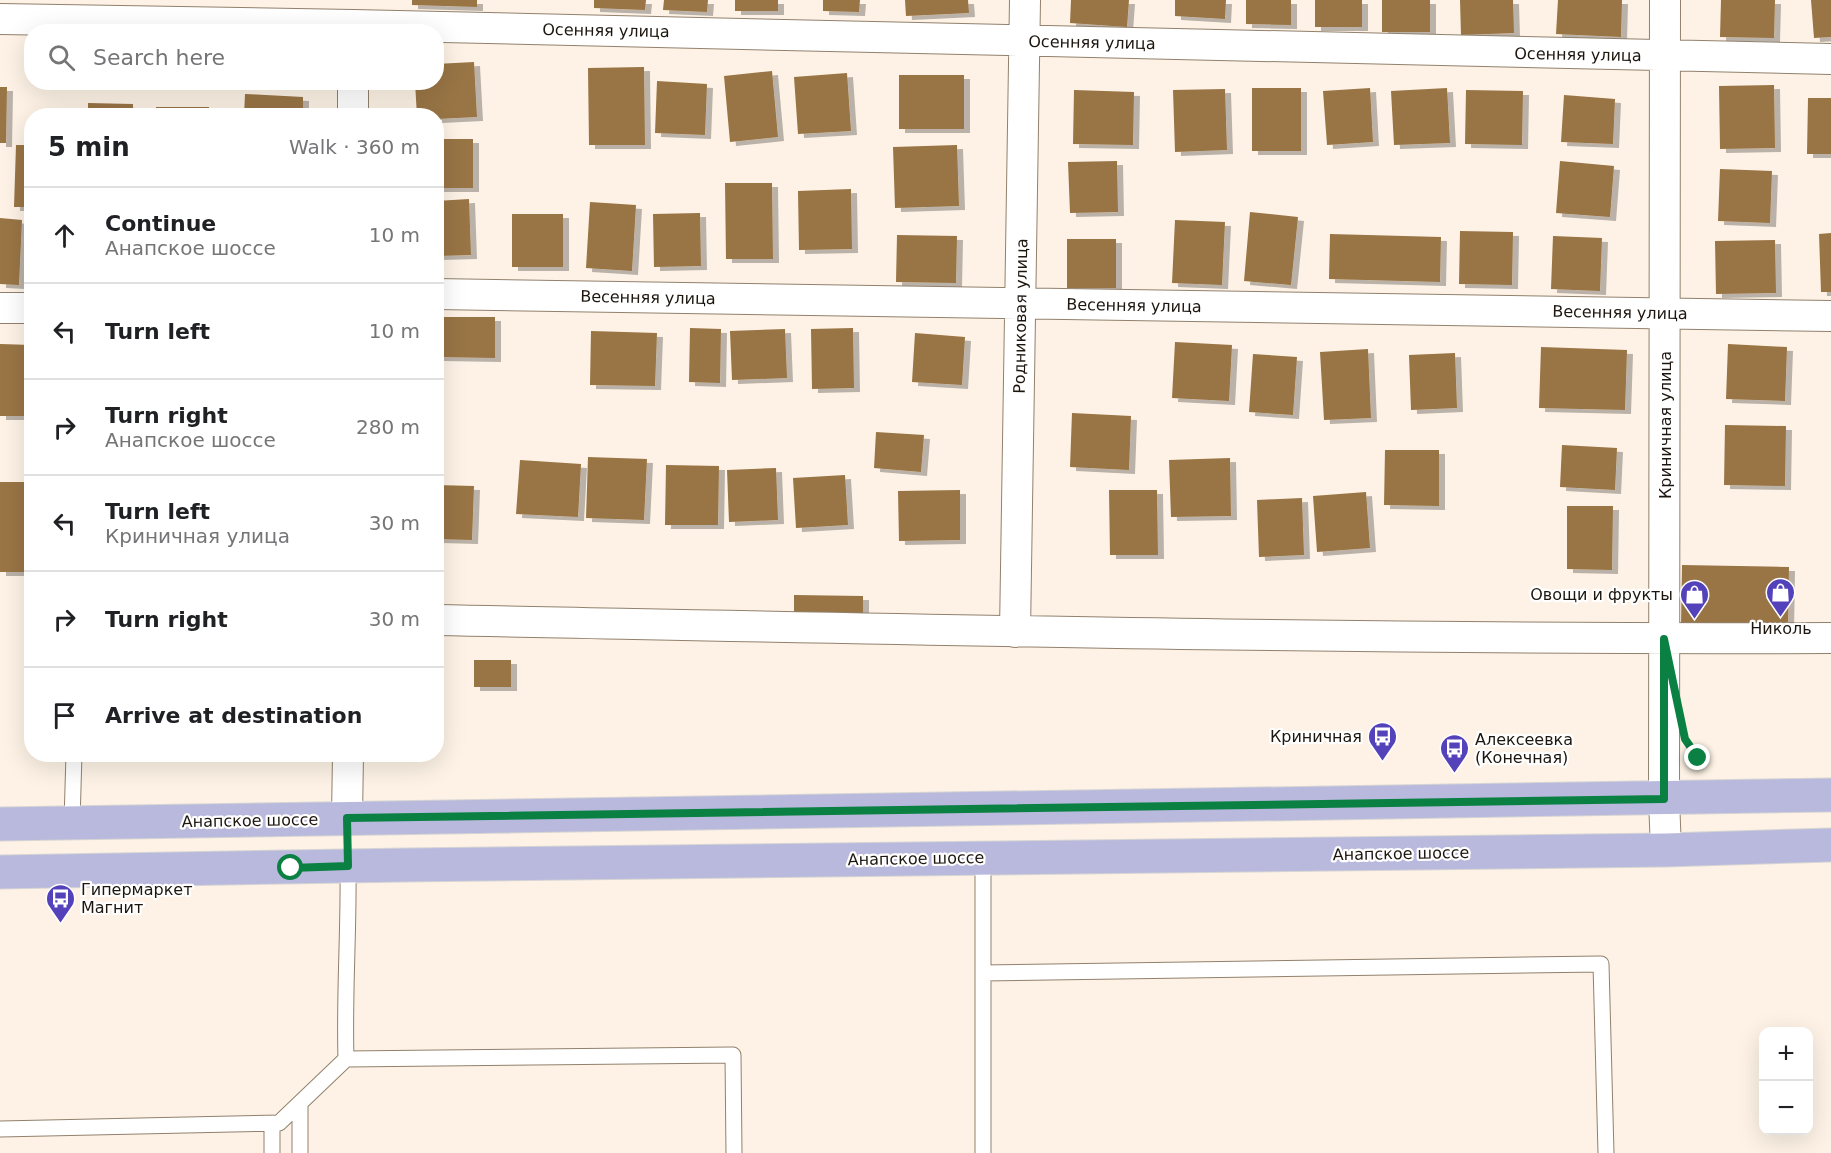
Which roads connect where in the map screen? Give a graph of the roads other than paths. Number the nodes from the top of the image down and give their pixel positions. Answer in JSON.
{"nodes":[{"id":1,"x":1025,"y":0,"type":"edge"},
{"id":2,"x":1665,"y":0,"type":"edge"},
{"id":3,"x":0,"y":19,"type":"edge"},
{"id":4,"x":354,"y":19,"type":"edge"},
{"id":5,"x":1024,"y":40,"type":"junction"},
{"id":6,"x":1665,"y":56,"type":"junction"},
{"id":7,"x":1831,"y":59,"type":"edge"},
{"id":8,"x":353,"y":90,"type":"edge"},
{"id":9,"x":353,"y":108,"type":"edge"},
{"id":10,"x":444,"y":294,"type":"edge"},
{"id":11,"x":1021,"y":303,"type":"junction"},
{"id":12,"x":0,"y":308,"type":"edge"},
{"id":13,"x":24,"y":308,"type":"edge"},
{"id":14,"x":1665,"y":313,"type":"junction"},
{"id":15,"x":1831,"y":316,"type":"edge"},
{"id":16,"x":444,"y":620,"type":"edge"},
{"id":17,"x":1016,"y":632,"type":"junction"},
{"id":18,"x":1831,"y":638,"type":"edge"},
{"id":19,"x":1664,"y":639,"type":"junction"},
{"id":20,"x":74,"y":762,"type":"edge"},
{"id":21,"x":348,"y":762,"type":"edge"},
{"id":22,"x":1831,"y":795,"type":"edge"},
{"id":23,"x":1664,"y":799,"type":"junction"},
{"id":24,"x":347,"y":818,"type":"junction"},
{"id":25,"x":72,"y":822,"type":"junction"},
{"id":26,"x":0,"y":824,"type":"edge"},
{"id":27,"x":1831,"y":845,"type":"edge"},
{"id":28,"x":1666,"y":850,"type":"junction"},
{"id":29,"x":983,"y":858,"type":"junction"},
{"id":30,"x":348,"y":866,"type":"junction"},
{"id":31,"x":0,"y":872,"type":"edge"},
{"id":32,"x":983,"y":973,"type":"junction"},
{"id":33,"x":346,"y":1059,"type":"junction"},
{"id":34,"x":300,"y":1103,"type":"junction"},
{"id":35,"x":272,"y":1123,"type":"junction"},
{"id":36,"x":0,"y":1129,"type":"edge"},
{"id":37,"x":272,"y":1153,"type":"edge"},
{"id":38,"x":300,"y":1153,"type":"edge"},
{"id":39,"x":734,"y":1153,"type":"edge"},
{"id":40,"x":984,"y":1153,"type":"edge"},
{"id":41,"x":1606,"y":1153,"type":"edge"}],
"edges":[{"from":1,"to":5,"type":"street","name":"Родниковая улица"},
{"from":2,"to":6,"type":"street","name":"Криничная улица"},
{"from":3,"to":4,"type":"street","name":"Осенняя улица"},
{"from":4,"to":5,"type":"street","name":"Осенняя улица"},
{"from":5,"to":6,"type":"street","name":"Осенняя улица"},
{"from":5,"to":11,"type":"street","name":"Родниковая улица"},
{"from":6,"to":7,"type":"street","name":"Осенняя улица"},
{"from":6,"to":14,"type":"street","name":"Криничная улица"},
{"from":8,"to":9,"type":"street"},
{"from":10,"to":11,"type":"street","name":"Весенняя улица"},
{"from":11,"to":14,"type":"street","name":"Весенняя улица"},
{"from":11,"to":17,"type":"street","name":"Родниковая улица"},
{"from":12,"to":13,"type":"street"},
{"from":14,"to":15,"type":"street","name":"Весенняя улица"},
{"from":14,"to":19,"type":"street","name":"Криничная улица"},
{"from":16,"to":17,"type":"street"},
{"from":17,"to":19,"type":"street"},
{"from":18,"to":19,"type":"street"},
{"from":19,"to":23,"type":"street","name":"Криничная улица"},
{"from":20,"to":25,"type":"lane"},
{"from":21,"to":24,"type":"street"},
{"from":22,"to":23,"type":"main road","name":"Анапское шоссе"},
{"from":23,"to":24,"type":"main road","name":"Анапское шоссе"},
{"from":23,"to":28,"type":"street","name":"Криничная улица"},
{"from":24,"to":25,"type":"main road","name":"Анапское шоссе"},
{"from":24,"to":30,"type":"main road"},
{"from":25,"to":26,"type":"main road","name":"Анапское шоссе"},
{"from":27,"to":28,"type":"main road","name":"Анапское шоссе"},
{"from":28,"to":29,"type":"main road","name":"Анапское шоссе"},
{"from":29,"to":30,"type":"main road","name":"Анапское шоссе"},
{"from":29,"to":32,"type":"lane"},
{"from":30,"to":31,"type":"main road","name":"Анапское шоссе"},
{"from":30,"to":33,"type":"lane"},
{"from":32,"to":40,"type":"lane"},
{"from":32,"to":41,"type":"lane"},
{"from":33,"to":34,"type":"lane"},
{"from":33,"to":39,"type":"lane"},
{"from":34,"to":35,"type":"lane"},
{"from":34,"to":38,"type":"lane"},
{"from":35,"to":36,"type":"lane"},
{"from":35,"to":37,"type":"lane"}]}
